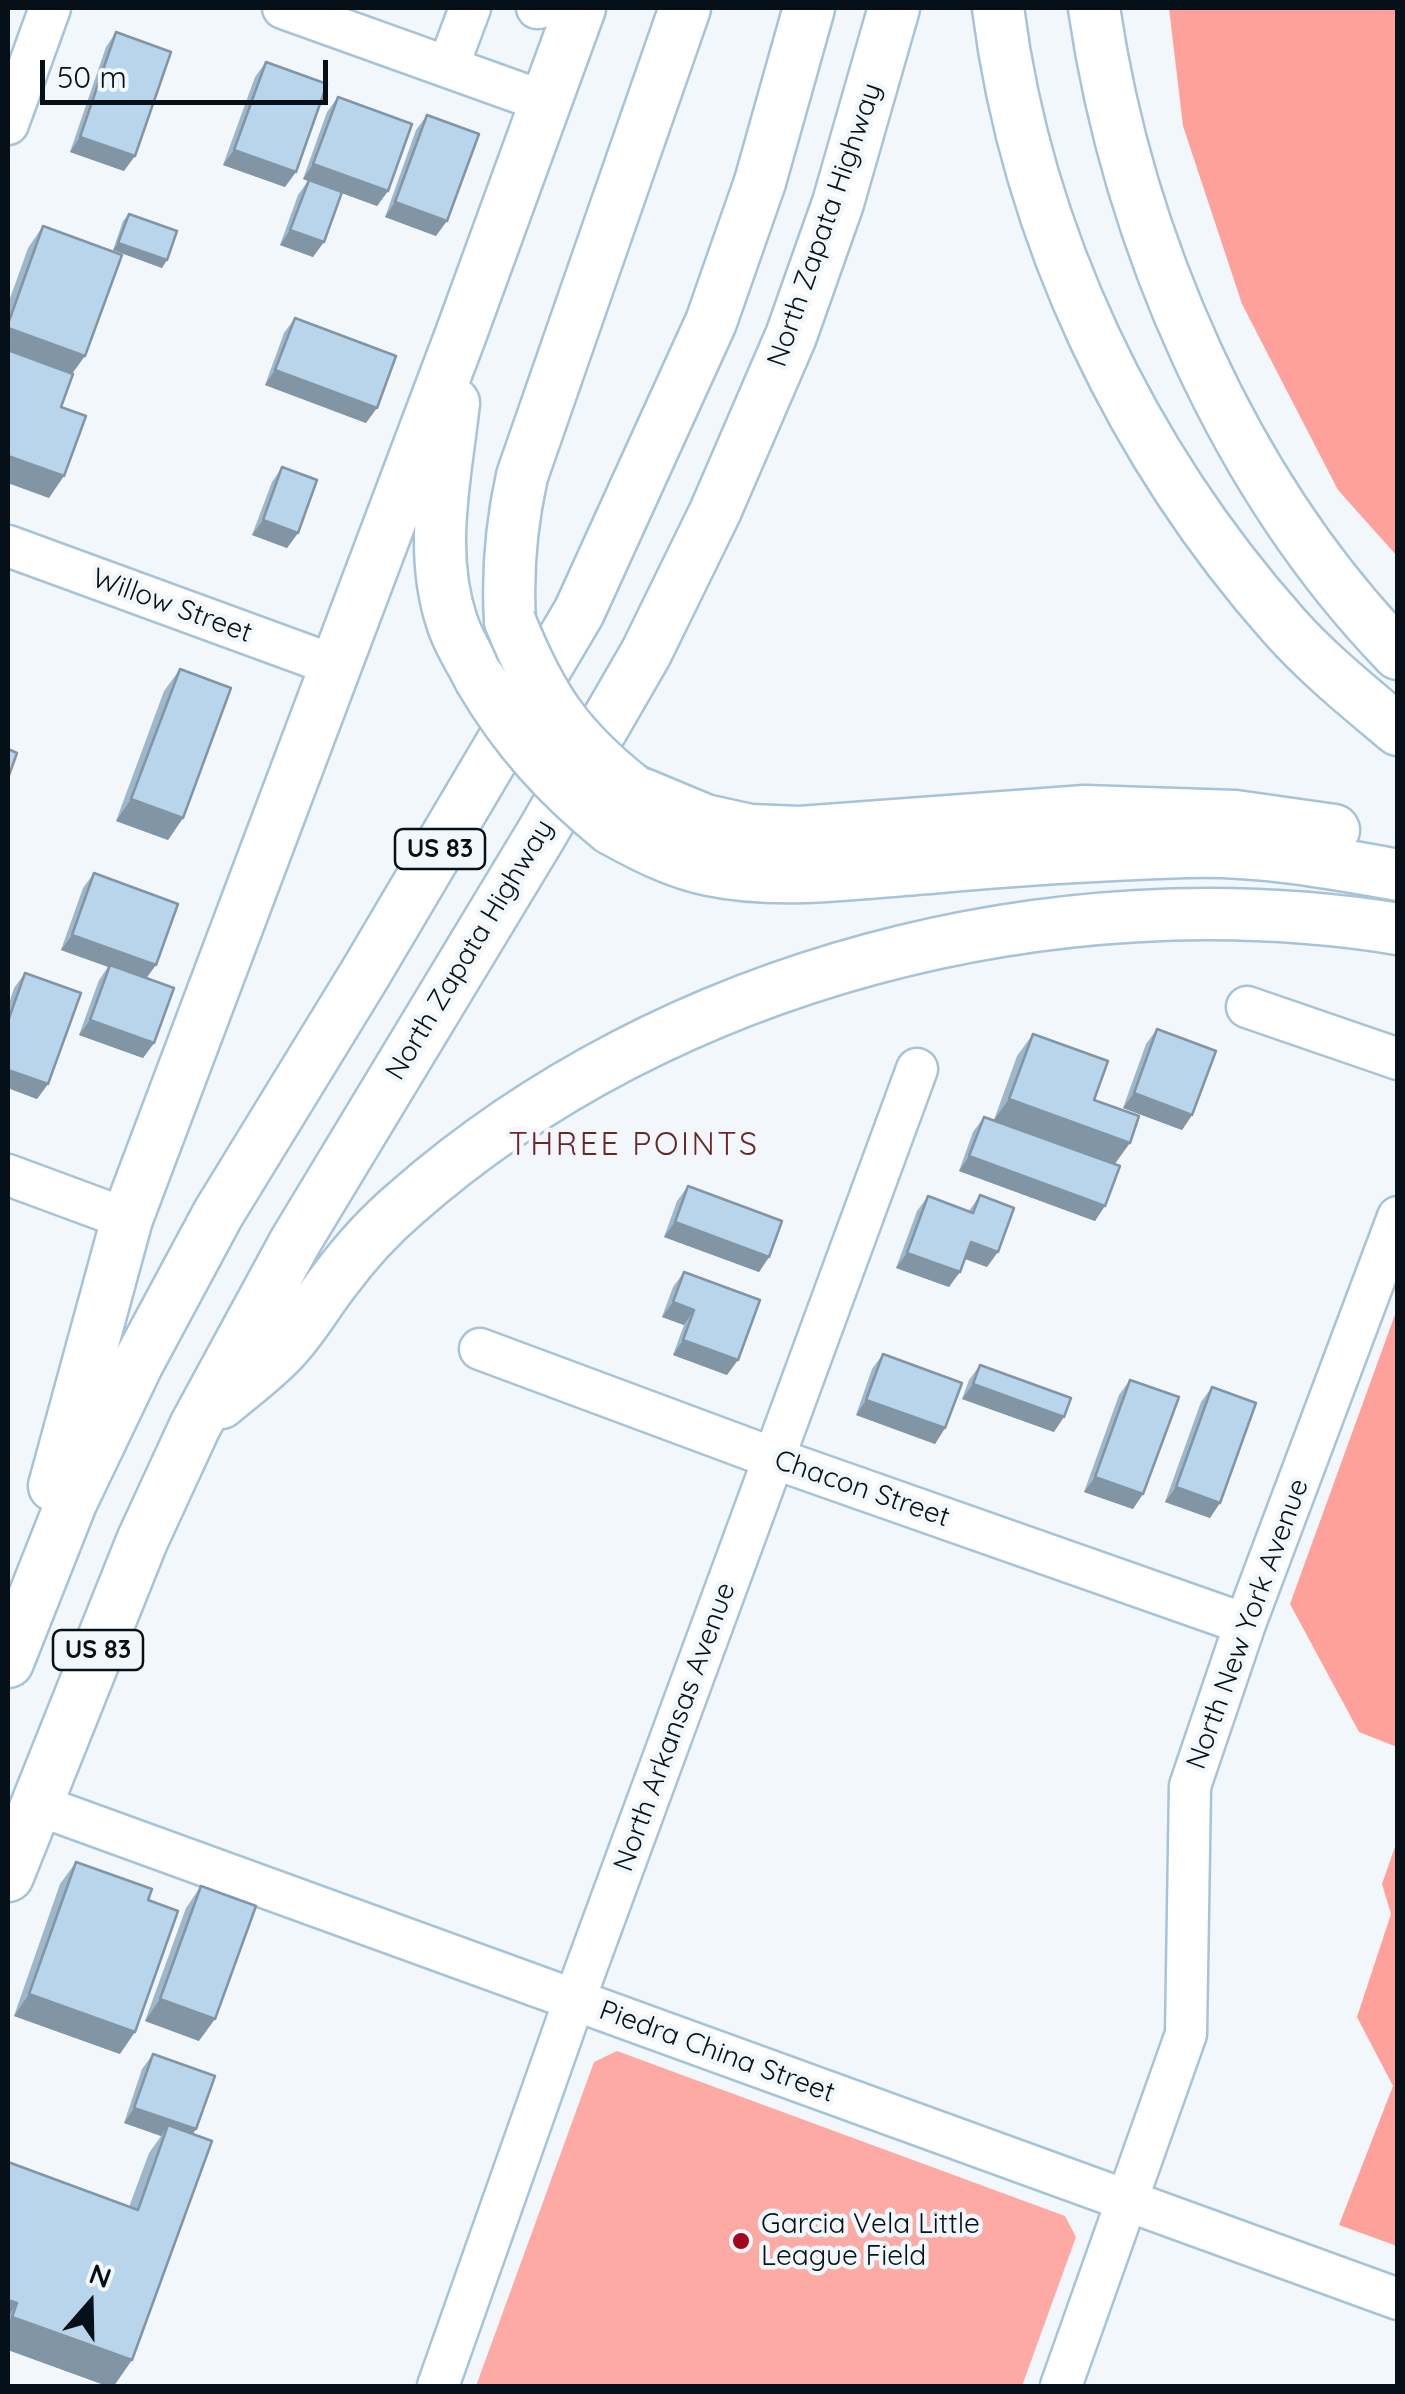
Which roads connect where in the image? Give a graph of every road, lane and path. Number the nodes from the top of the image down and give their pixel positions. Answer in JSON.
{"nodes":[{"id":1,"x":50,"y":8,"type":"edge"},
{"id":2,"x":284,"y":8,"type":"edge"},
{"id":3,"x":470,"y":8,"type":"edge"},
{"id":4,"x":580,"y":8,"type":"edge"},
{"id":5,"x":684,"y":8,"type":"edge"},
{"id":6,"x":810,"y":8,"type":"edge"},
{"id":7,"x":894,"y":8,"type":"edge"},
{"id":8,"x":998,"y":8,"type":"edge"},
{"id":9,"x":1094,"y":8,"type":"edge"},
{"id":10,"x":448,"y":67,"type":"junction"},
{"id":11,"x":545,"y":102,"type":"junction"},
{"id":12,"x":8,"y":124,"type":"edge"},
{"id":13,"x":461,"y":334,"type":"junction"},
{"id":14,"x":8,"y":546,"type":"edge"},
{"id":15,"x":1398,"y":654,"type":"edge"},
{"id":16,"x":336,"y":666,"type":"junction"},
{"id":17,"x":1398,"y":730,"type":"edge"},
{"id":18,"x":622,"y":809,"type":"junction"},
{"id":19,"x":1398,"y":844,"type":"edge"},
{"id":20,"x":1398,"y":874,"type":"edge"},
{"id":21,"x":1398,"y":928,"type":"edge"},
{"id":22,"x":1247,"y":1007,"type":"dead end"},
{"id":23,"x":1398,"y":1059,"type":"edge"},
{"id":24,"x":917,"y":1069,"type":"dead end"},
{"id":25,"x":8,"y":1175,"type":"edge"},
{"id":26,"x":1398,"y":1217,"type":"edge"},
{"id":27,"x":127,"y":1219,"type":"junction"},
{"id":28,"x":480,"y":1349,"type":"dead end"},
{"id":29,"x":195,"y":1426,"type":"junction"},
{"id":30,"x":773,"y":1458,"type":"junction"},
{"id":31,"x":1245,"y":1624,"type":"junction"},
{"id":32,"x":8,"y":1653,"type":"edge"},
{"id":33,"x":8,"y":1662,"type":"edge"},
{"id":34,"x":38,"y":1805,"type":"junction"},
{"id":35,"x":8,"y":1876,"type":"edge"},
{"id":36,"x":574,"y":2001,"type":"junction"},
{"id":37,"x":1129,"y":2200,"type":"junction"},
{"id":38,"x":1398,"y":2298,"type":"edge"},
{"id":39,"x":438,"y":2386,"type":"edge"},
{"id":40,"x":1060,"y":2386,"type":"edge"}],
"edges":[{"from":1,"to":12,"type":"street"},
{"from":2,"to":10,"type":"street"},
{"from":3,"to":10,"type":"street"},
{"from":4,"to":11,"type":"main road"},
{"from":5,"to":18,"type":"main road","bridge":true},
{"from":6,"to":33,"type":"main road","number":"US 83"},
{"from":7,"to":29,"type":"main road","name":"North Zapata Highway","number":"US 83"},
{"from":8,"to":17,"type":"main road"},
{"from":9,"to":15,"type":"main road"},
{"from":10,"to":11,"type":"street"},
{"from":11,"to":13,"type":"main road"},
{"from":13,"to":16,"type":"main road"},
{"from":13,"to":18,"type":"main road","bridge":true},
{"from":14,"to":16,"type":"street","name":"Willow Street"},
{"from":16,"to":27,"type":"main road"},
{"from":18,"to":19,"type":"main road"},
{"from":18,"to":20,"type":"main road"},
{"from":21,"to":29,"type":"main road"},
{"from":22,"to":23,"type":"street"},
{"from":24,"to":30,"type":"street","name":"North Arkansas Avenue"},
{"from":25,"to":27,"type":"street"},
{"from":26,"to":31,"type":"street","name":"North New York Avenue"},
{"from":27,"to":32,"type":"main road"},
{"from":28,"to":30,"type":"street","name":"Chacon Street"},
{"from":29,"to":34,"type":"main road","name":"North Zapata Highway","number":"US 83"},
{"from":30,"to":31,"type":"street","name":"Chacon Street"},
{"from":30,"to":36,"type":"street","name":"North Arkansas Avenue"},
{"from":31,"to":37,"type":"street","name":"North New York Avenue"},
{"from":34,"to":35,"type":"main road","name":"North Zapata Highway","number":"US 83"},
{"from":34,"to":36,"type":"street","name":"Piedra China Street"},
{"from":36,"to":37,"type":"street","name":"Piedra China Street"},
{"from":36,"to":39,"type":"street","name":"North Arkansas Avenue"},
{"from":37,"to":38,"type":"street","name":"Piedra China Street"},
{"from":37,"to":40,"type":"street","name":"North New York Avenue"}]}
